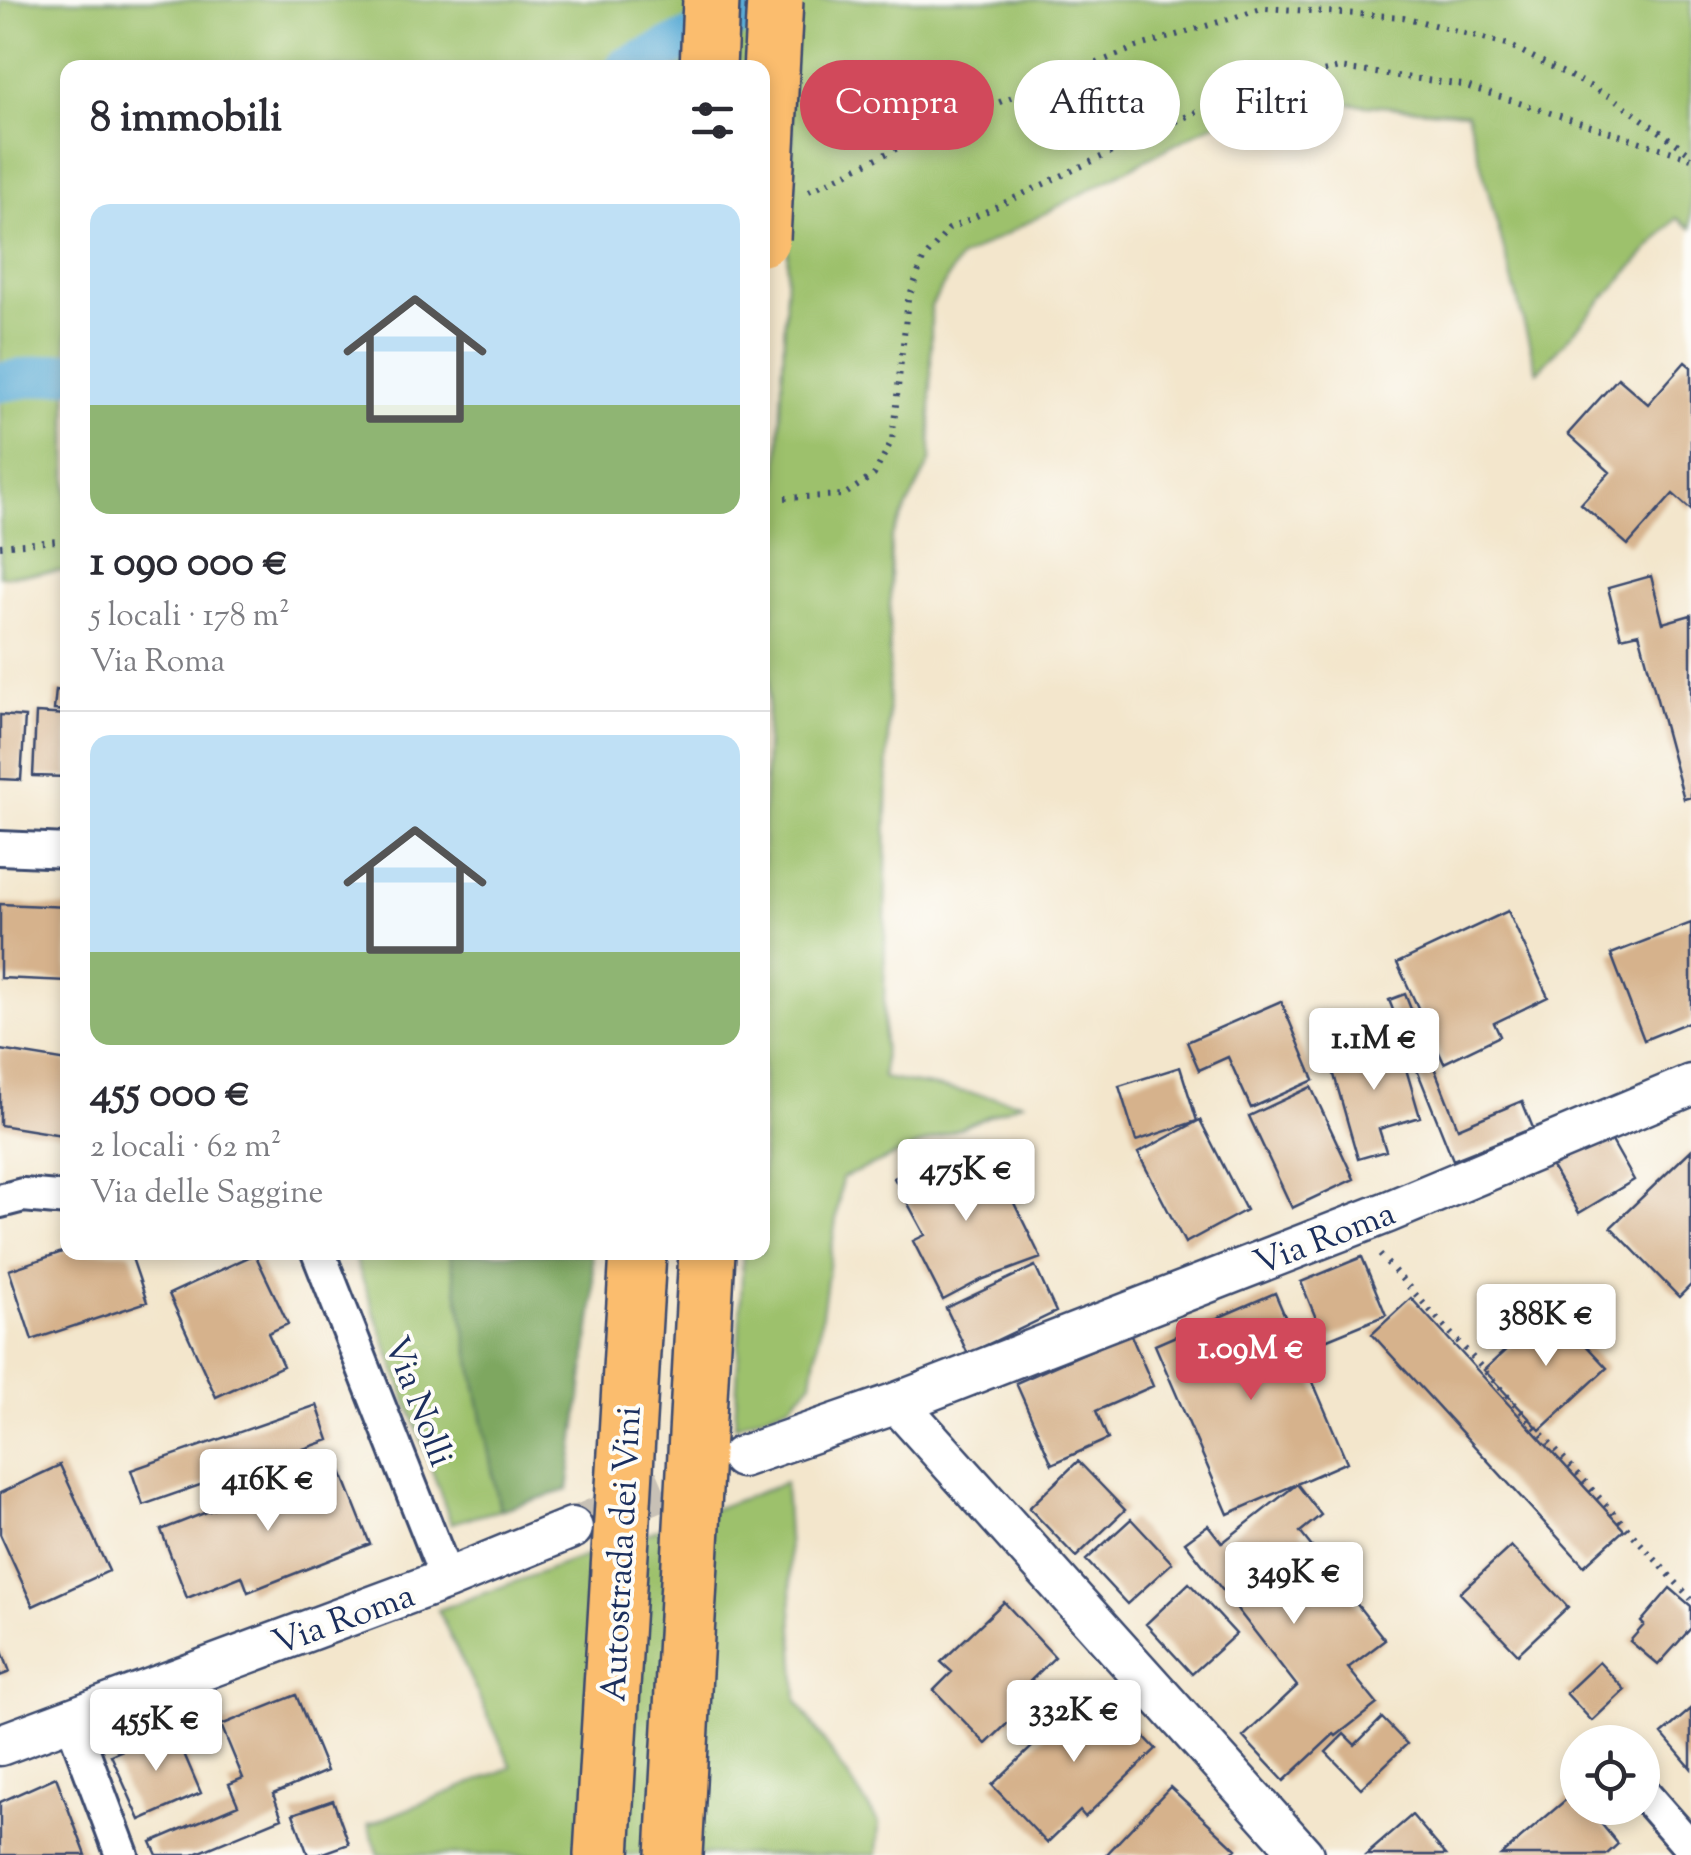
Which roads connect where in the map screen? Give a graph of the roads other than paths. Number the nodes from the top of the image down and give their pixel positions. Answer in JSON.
{"nodes":[{"id":1,"x":711,"y":0,"type":"edge"},
{"id":2,"x":775,"y":0,"type":"edge"},
{"id":3,"x":708,"y":60,"type":"edge"},
{"id":4,"x":770,"y":92,"type":"edge"},
{"id":5,"x":0,"y":848,"type":"edge"},
{"id":6,"x":60,"y":851,"type":"edge"},
{"id":7,"x":1691,"y":1086,"type":"edge"},
{"id":8,"x":60,"y":1198,"type":"edge"},
{"id":9,"x":0,"y":1200,"type":"edge"},
{"id":10,"x":321,"y":1260,"type":"edge"},
{"id":11,"x":638,"y":1260,"type":"edge"},
{"id":12,"x":707,"y":1260,"type":"edge"},
{"id":13,"x":897,"y":1403,"type":"junction"},
{"id":14,"x":741,"y":1457,"type":"tunnel mouth"},
{"id":15,"x":572,"y":1528,"type":"tunnel mouth"},
{"id":16,"x":447,"y":1579,"type":"junction"},
{"id":17,"x":71,"y":1719,"type":"junction"},
{"id":18,"x":0,"y":1746,"type":"edge"},
{"id":19,"x":1660,"y":1813,"type":"edge"},
{"id":20,"x":1691,"y":1848,"type":"edge"},
{"id":21,"x":122,"y":1855,"type":"edge"},
{"id":22,"x":602,"y":1855,"type":"edge"},
{"id":23,"x":674,"y":1855,"type":"edge"},
{"id":24,"x":1303,"y":1855,"type":"edge"}],
"edges":[{"from":1,"to":3,"type":"highway"},
{"from":2,"to":4,"type":"highway","bridge":true},
{"from":5,"to":6,"type":"street"},
{"from":7,"to":13,"type":"street","name":"Via Roma"},
{"from":8,"to":9,"type":"street"},
{"from":10,"to":16,"type":"street","name":"Via Nolli"},
{"from":11,"to":22,"type":"highway","name":"Autostrada dei Vini"},
{"from":12,"to":23,"type":"highway","name":"Autostrada dei Vini"},
{"from":13,"to":14,"type":"street","name":"Via Roma"},
{"from":13,"to":24,"type":"street"},
{"from":15,"to":16,"type":"street","name":"Via Roma"},
{"from":16,"to":17,"type":"street","name":"Via Roma"},
{"from":17,"to":18,"type":"street","name":"Via Roma"},
{"from":17,"to":21,"type":"street"},
{"from":19,"to":20,"type":"street"}]}
